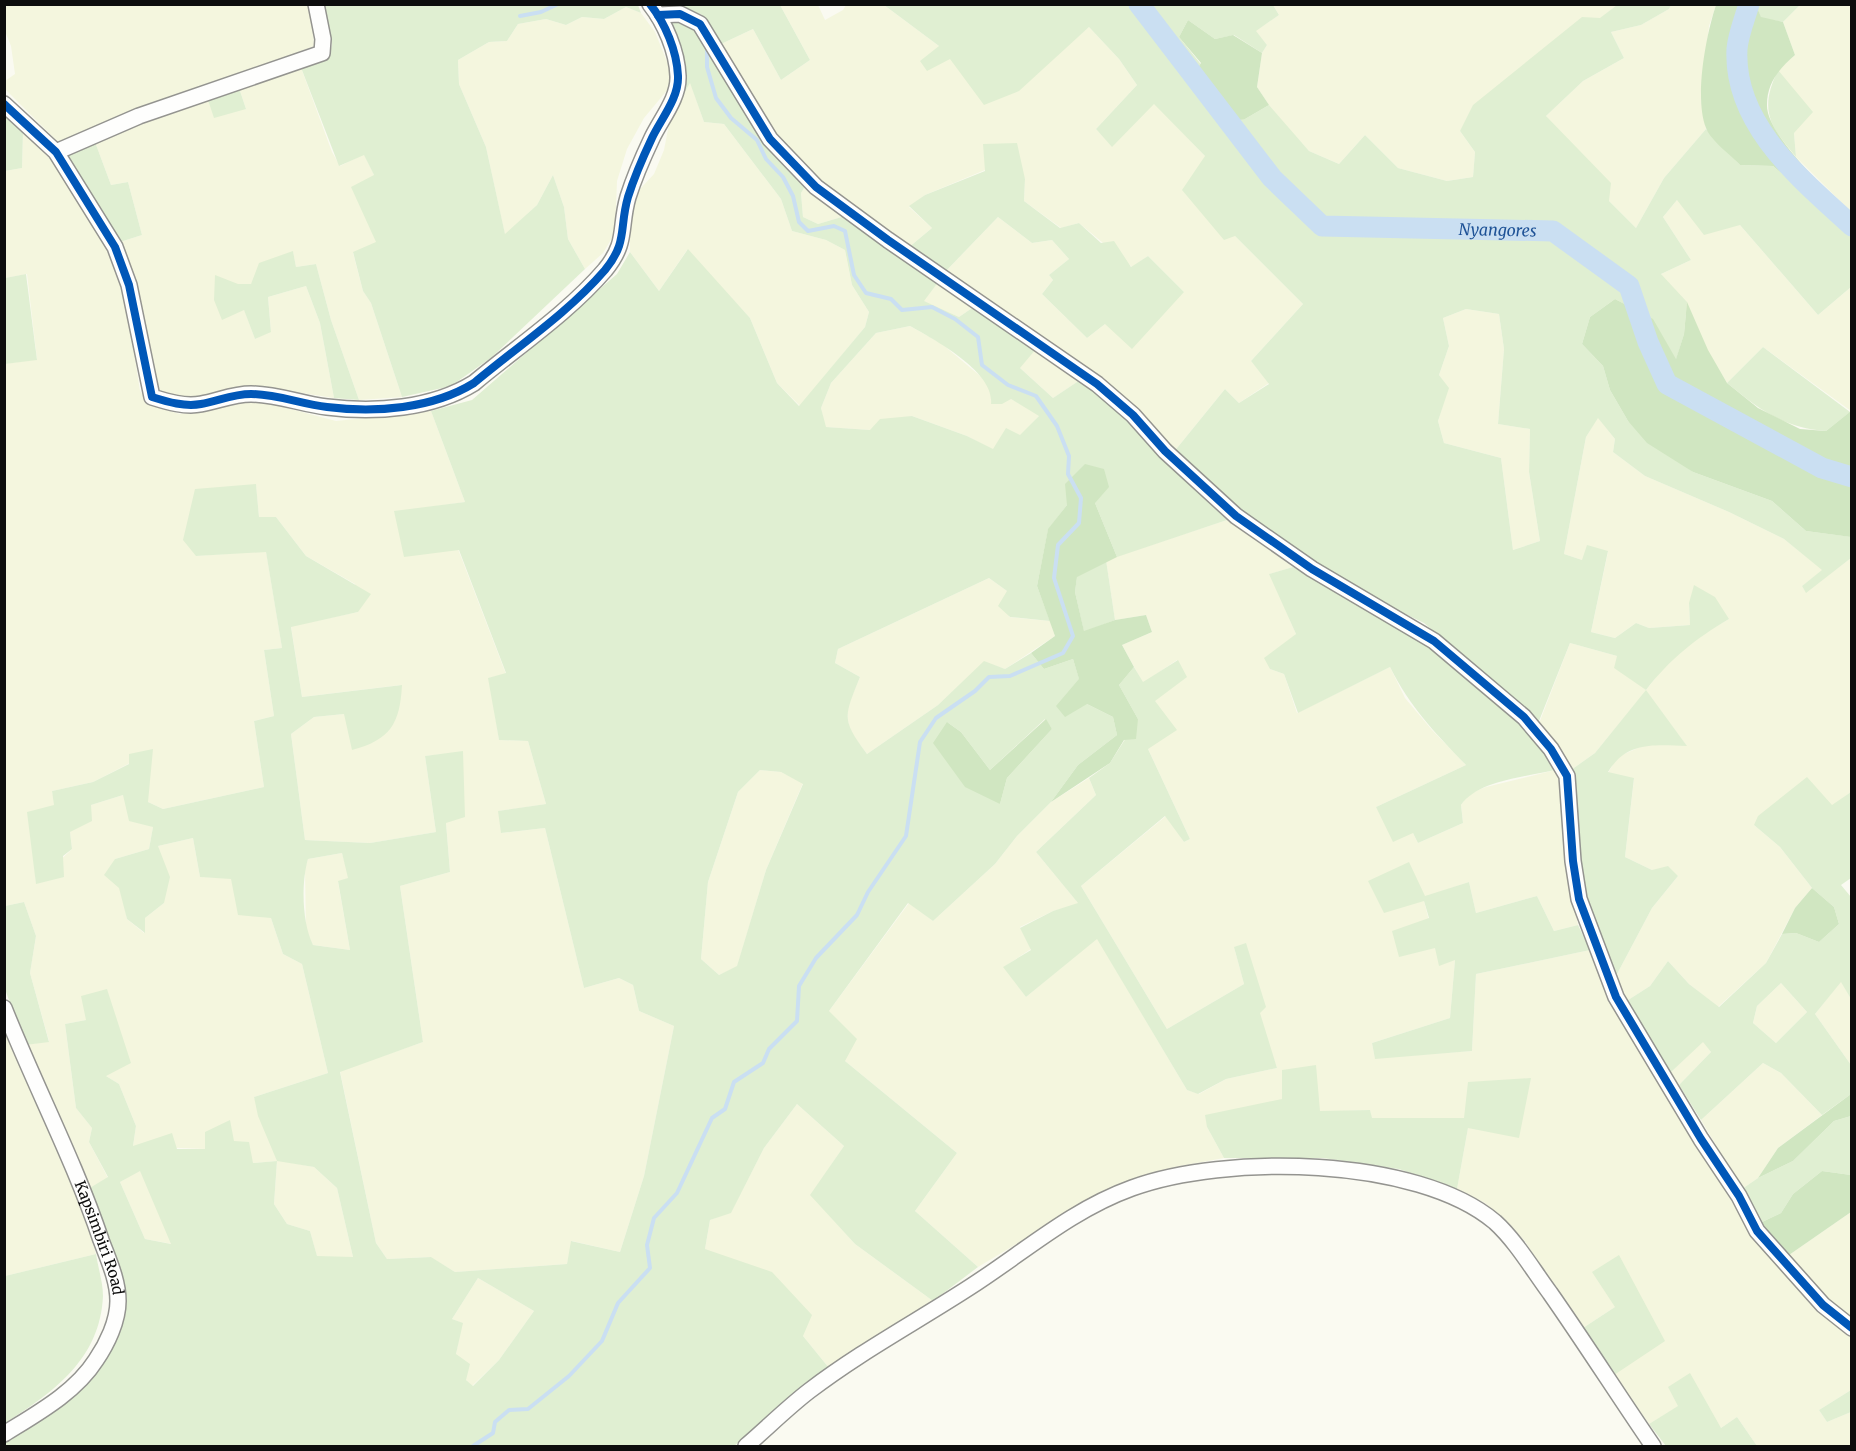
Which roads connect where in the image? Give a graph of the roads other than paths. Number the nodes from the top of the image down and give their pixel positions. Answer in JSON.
{"nodes":[{"id":1,"x":316,"y":4,"type":"edge"},
{"id":2,"x":654,"y":10,"type":"edge"},
{"id":3,"x":4,"y":104,"type":"edge"},
{"id":4,"x":56,"y":152,"type":"junction"},
{"id":5,"x":4,"y":1008,"type":"edge"},
{"id":6,"x":1851,"y":1328,"type":"edge"},
{"id":7,"x":4,"y":1434,"type":"edge"},
{"id":8,"x":746,"y":1446,"type":"edge"},
{"id":9,"x":1653,"y":1446,"type":"edge"}],
"edges":[{"from":1,"to":4,"type":"street"},
{"from":2,"to":4,"type":"street"},
{"from":2,"to":6,"type":"street"},
{"from":3,"to":4,"type":"street"},
{"from":5,"to":7,"type":"street","name":"Kapsimbiri Road"},
{"from":8,"to":9,"type":"street"}]}
